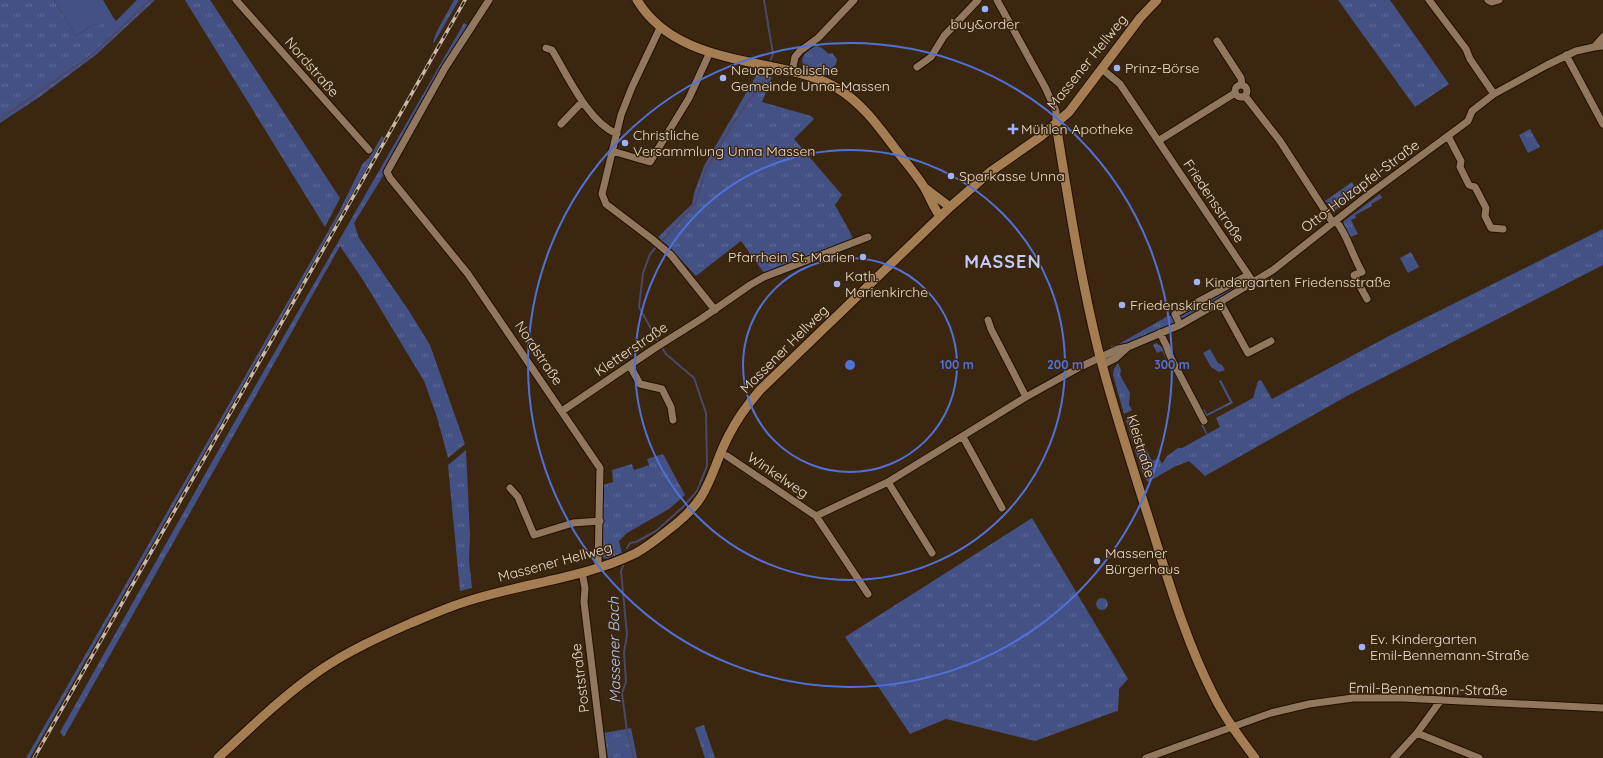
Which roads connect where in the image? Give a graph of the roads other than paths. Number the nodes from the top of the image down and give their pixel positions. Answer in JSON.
{"nodes":[{"id":1,"x":236,"y":0,"type":"edge"},
{"id":2,"x":489,"y":0,"type":"edge"},
{"id":3,"x":637,"y":0,"type":"edge"},
{"id":4,"x":854,"y":0,"type":"edge"},
{"id":5,"x":978,"y":0,"type":"edge"},
{"id":6,"x":997,"y":0,"type":"edge"},
{"id":7,"x":1158,"y":0,"type":"edge"},
{"id":8,"x":1429,"y":0,"type":"edge"},
{"id":9,"x":1488,"y":0,"type":"edge"},
{"id":10,"x":1498,"y":0,"type":"edge"},
{"id":11,"x":660,"y":28,"type":"junction"},
{"id":12,"x":1603,"y":37,"type":"edge"},
{"id":13,"x":1217,"y":41,"type":"dead end"},
{"id":14,"x":1603,"y":46,"type":"edge"},
{"id":15,"x":1594,"y":47,"type":"junction"},
{"id":16,"x":546,"y":48,"type":"dead end"},
{"id":17,"x":710,"y":52,"type":"junction"},
{"id":18,"x":1566,"y":55,"type":"junction"},
{"id":19,"x":917,"y":66,"type":"dead end"},
{"id":20,"x":1102,"y":69,"type":"junction"},
{"id":21,"x":792,"y":72,"type":"junction"},
{"id":22,"x":1242,"y":85,"type":"junction"},
{"id":23,"x":1235,"y":93,"type":"junction"},
{"id":24,"x":1494,"y":94,"type":"junction"},
{"id":25,"x":1245,"y":96,"type":"junction"},
{"id":26,"x":582,"y":102,"type":"junction"},
{"id":27,"x":560,"y":124,"type":"dead end"},
{"id":28,"x":1056,"y":124,"type":"junction"},
{"id":29,"x":1603,"y":124,"type":"edge"},
{"id":30,"x":617,"y":134,"type":"junction"},
{"id":31,"x":1448,"y":136,"type":"junction"},
{"id":32,"x":1158,"y":141,"type":"junction"},
{"id":33,"x":368,"y":150,"type":"dead end"},
{"id":34,"x":612,"y":151,"type":"junction"},
{"id":35,"x":925,"y":188,"type":"junction"},
{"id":36,"x":950,"y":207,"type":"junction"},
{"id":37,"x":940,"y":216,"type":"junction"},
{"id":38,"x":1334,"y":222,"type":"junction"},
{"id":39,"x":1503,"y":229,"type":"dead end"},
{"id":40,"x":868,"y":237,"type":"dead end"},
{"id":41,"x":1248,"y":275,"type":"junction"},
{"id":42,"x":1253,"y":282,"type":"junction"},
{"id":43,"x":1366,"y":299,"type":"dead end"},
{"id":44,"x":1220,"y":302,"type":"junction"},
{"id":45,"x":715,"y":310,"type":"junction"},
{"id":46,"x":988,"y":320,"type":"dead end"},
{"id":47,"x":1180,"y":325,"type":"junction"},
{"id":48,"x":1160,"y":333,"type":"junction"},
{"id":49,"x":1271,"y":341,"type":"dead end"},
{"id":50,"x":1101,"y":361,"type":"junction"},
{"id":51,"x":630,"y":366,"type":"junction"},
{"id":52,"x":1026,"y":397,"type":"junction"},
{"id":53,"x":562,"y":411,"type":"junction"},
{"id":54,"x":673,"y":420,"type":"dead end"},
{"id":55,"x":1204,"y":421,"type":"dead end"},
{"id":56,"x":963,"y":437,"type":"junction"},
{"id":57,"x":727,"y":456,"type":"dead end"},
{"id":58,"x":888,"y":482,"type":"junction"},
{"id":59,"x":510,"y":488,"type":"dead end"},
{"id":60,"x":1002,"y":508,"type":"dead end"},
{"id":61,"x":816,"y":516,"type":"junction"},
{"id":62,"x":600,"y":520,"type":"junction"},
{"id":63,"x":932,"y":553,"type":"dead end"},
{"id":64,"x":598,"y":567,"type":"junction"},
{"id":65,"x":582,"y":572,"type":"junction"},
{"id":66,"x":868,"y":594,"type":"dead end"},
{"id":67,"x":1441,"y":700,"type":"junction"},
{"id":68,"x":1603,"y":708,"type":"edge"},
{"id":69,"x":1232,"y":726,"type":"junction"},
{"id":70,"x":1417,"y":732,"type":"junction"},
{"id":71,"x":1251,"y":757,"type":"edge"},
{"id":72,"x":218,"y":758,"type":"edge"},
{"id":73,"x":603,"y":758,"type":"edge"},
{"id":74,"x":1146,"y":758,"type":"edge"},
{"id":75,"x":1394,"y":758,"type":"edge"},
{"id":76,"x":1479,"y":758,"type":"edge"}],
"edges":[{"from":1,"to":33,"type":"street","name":"Nordstraße"},
{"from":2,"to":53,"type":"street","name":"Nordstraße"},
{"from":3,"to":11,"type":"main road"},
{"from":4,"to":21,"type":"street"},
{"from":5,"to":19,"type":"street"},
{"from":6,"to":28,"type":"street"},
{"from":7,"to":20,"type":"main road","name":"Massener Hellweg"},
{"from":8,"to":24,"type":"street"},
{"from":9,"to":10,"type":"street"},
{"from":11,"to":17,"type":"main road"},
{"from":11,"to":30,"type":"street"},
{"from":12,"to":15,"type":"street"},
{"from":13,"to":22,"type":"street"},
{"from":14,"to":15,"type":"street","name":"Otto-Holzapfel-Straße"},
{"from":15,"to":18,"type":"street","name":"Otto-Holzapfel-Straße"},
{"from":16,"to":26,"type":"street"},
{"from":17,"to":21,"type":"main road"},
{"from":17,"to":34,"type":"street"},
{"from":18,"to":24,"type":"street","name":"Otto-Holzapfel-Straße"},
{"from":18,"to":29,"type":"street"},
{"from":20,"to":28,"type":"main road","name":"Massener Hellweg"},
{"from":20,"to":32,"type":"street","name":"Friedensstraße"},
{"from":21,"to":35,"type":"main road"},
{"from":22,"to":23,"type":"street"},
{"from":22,"to":25,"type":"street"},
{"from":23,"to":25,"type":"street"},
{"from":23,"to":32,"type":"street"},
{"from":24,"to":31,"type":"street","name":"Otto-Holzapfel-Straße"},
{"from":25,"to":38,"type":"street"},
{"from":26,"to":27,"type":"street"},
{"from":26,"to":30,"type":"street"},
{"from":28,"to":36,"type":"main road","name":"Massener Hellweg"},
{"from":28,"to":50,"type":"main road","name":"Kleistraße"},
{"from":30,"to":34,"type":"street"},
{"from":31,"to":38,"type":"street","name":"Otto-Holzapfel-Straße"},
{"from":31,"to":39,"type":"street"},
{"from":32,"to":41,"type":"street","name":"Friedensstraße"},
{"from":34,"to":45,"type":"street"},
{"from":35,"to":36,"type":"main road"},
{"from":35,"to":37,"type":"main road"},
{"from":36,"to":37,"type":"main road","name":"Massener Hellweg"},
{"from":37,"to":64,"type":"main road","name":"Massener Hellweg"},
{"from":38,"to":42,"type":"street","name":"Otto-Holzapfel-Straße"},
{"from":38,"to":43,"type":"street"},
{"from":40,"to":45,"type":"street","name":"Kletterstraße"},
{"from":41,"to":42,"type":"street","name":"Friedensstraße"},
{"from":41,"to":47,"type":"street"},
{"from":42,"to":44,"type":"street","name":"Otto-Holzapfel-Straße"},
{"from":44,"to":47,"type":"street","name":"Otto-Holzapfel-Straße"},
{"from":44,"to":49,"type":"street"},
{"from":45,"to":51,"type":"street","name":"Kletterstraße"},
{"from":46,"to":52,"type":"street"},
{"from":47,"to":48,"type":"street","name":"Otto-Holzapfel-Straße"},
{"from":48,"to":50,"type":"street","name":"Otto-Holzapfel-Straße"},
{"from":48,"to":55,"type":"street"},
{"from":50,"to":52,"type":"street","name":"Winkelweg"},
{"from":50,"to":69,"type":"main road","name":"Kleistraße"},
{"from":51,"to":53,"type":"street","name":"Kletterstraße"},
{"from":51,"to":54,"type":"street"},
{"from":52,"to":56,"type":"street","name":"Winkelweg"},
{"from":53,"to":62,"type":"street","name":"Nordstraße"},
{"from":56,"to":58,"type":"street","name":"Winkelweg"},
{"from":56,"to":60,"type":"street"},
{"from":57,"to":61,"type":"street","name":"Winkelweg"},
{"from":58,"to":61,"type":"street","name":"Winkelweg"},
{"from":58,"to":63,"type":"street"},
{"from":59,"to":62,"type":"street"},
{"from":61,"to":66,"type":"street","name":"Winkelweg"},
{"from":62,"to":64,"type":"street","name":"Nordstraße"},
{"from":64,"to":65,"type":"main road","name":"Massener Hellweg"},
{"from":65,"to":72,"type":"main road","name":"Massener Hellweg"},
{"from":65,"to":73,"type":"street","name":"Poststraße"},
{"from":67,"to":68,"type":"street","name":"Emil-Bennemann-Straße"},
{"from":67,"to":69,"type":"street","name":"Emil-Bennemann-Straße"},
{"from":67,"to":70,"type":"street"},
{"from":69,"to":71,"type":"main road","name":"Kleistraße"},
{"from":69,"to":74,"type":"street","name":"Emil-Bennemann-Straße"},
{"from":70,"to":75,"type":"street"},
{"from":70,"to":76,"type":"street"}]}
